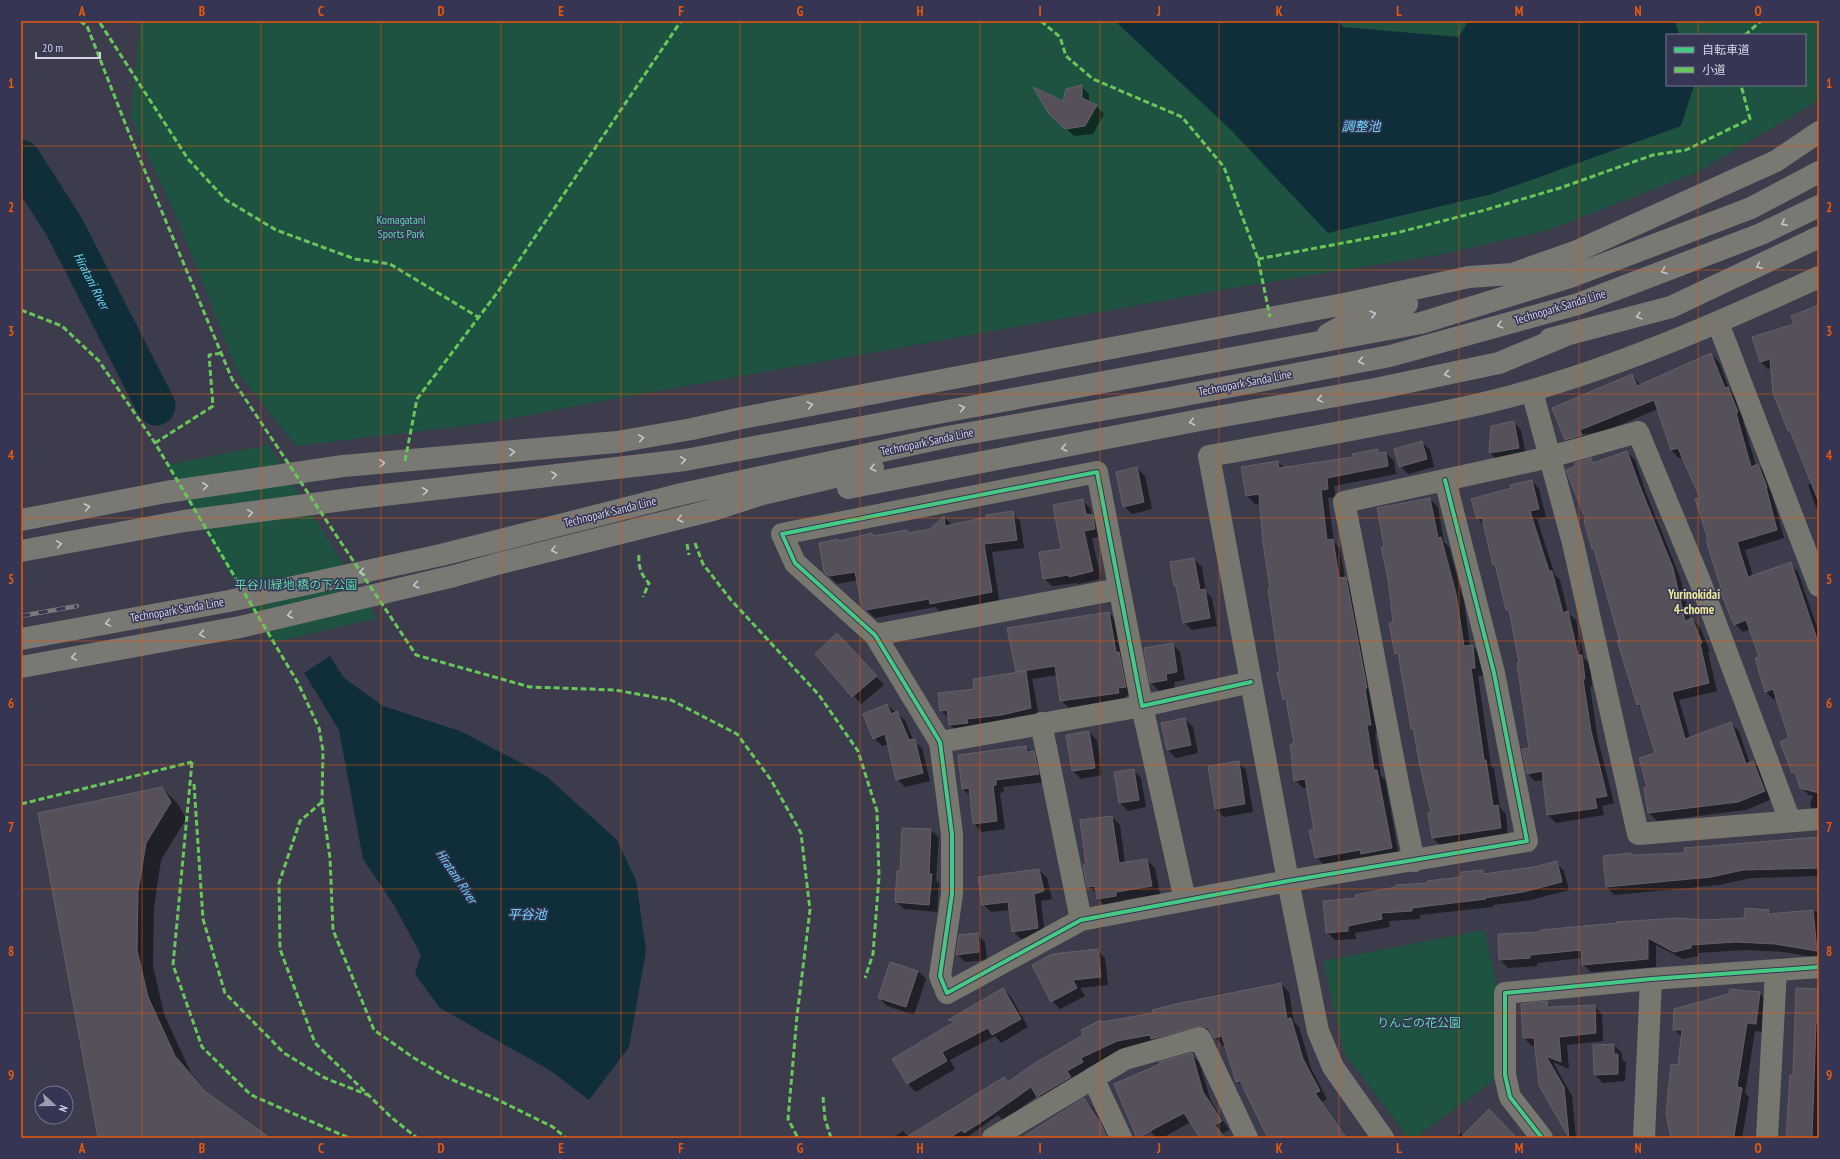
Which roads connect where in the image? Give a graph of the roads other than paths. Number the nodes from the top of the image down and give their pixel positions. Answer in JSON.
{"nodes":[{"id":1,"x":1819,"y":132,"type":"edge"},
{"id":2,"x":1819,"y":172,"type":"edge"},
{"id":3,"x":1819,"y":206,"type":"edge"},
{"id":4,"x":1819,"y":237,"type":"edge"},
{"id":5,"x":1512,"y":274,"type":"junction"},
{"id":6,"x":1819,"y":277,"type":"edge"},
{"id":7,"x":1718,"y":323,"type":"junction"},
{"id":8,"x":1564,"y":336,"type":"junction"},
{"id":9,"x":1313,"y":343,"type":"junction"},
{"id":10,"x":1390,"y":356,"type":"junction"},
{"id":11,"x":1532,"y":391,"type":"junction"},
{"id":12,"x":938,"y":413,"type":"junction"},
{"id":13,"x":692,"y":429,"type":"junction"},
{"id":14,"x":947,"y":437,"type":"junction"},
{"id":15,"x":1550,"y":457,"type":"junction"},
{"id":16,"x":1445,"y":480,"type":"junction"},
{"id":17,"x":713,"y":510,"type":"junction"},
{"id":18,"x":21,"y":520,"type":"edge"},
{"id":19,"x":21,"y":551,"type":"edge"},
{"id":20,"x":1819,"y":586,"type":"edge"},
{"id":21,"x":1119,"y":589,"type":"junction"},
{"id":22,"x":875,"y":635,"type":"junction"},
{"id":23,"x":21,"y":639,"type":"edge"},
{"id":24,"x":21,"y":667,"type":"edge"},
{"id":25,"x":1251,"y":682,"type":"junction"},
{"id":26,"x":1142,"y":706,"type":"junction"},
{"id":27,"x":1041,"y":723,"type":"junction"},
{"id":28,"x":940,"y":742,"type":"junction"},
{"id":29,"x":1819,"y":818,"type":"edge"},
{"id":30,"x":1790,"y":821,"type":"junction"},
{"id":31,"x":1414,"y":860,"type":"junction"},
{"id":32,"x":1288,"y":881,"type":"junction"},
{"id":33,"x":1185,"y":900,"type":"junction"},
{"id":34,"x":1082,"y":920,"type":"junction"},
{"id":35,"x":1819,"y":967,"type":"edge"},
{"id":36,"x":1776,"y":970,"type":"junction"},
{"id":37,"x":1651,"y":979,"type":"junction"},
{"id":38,"x":1093,"y":1078,"type":"junction"},
{"id":39,"x":993,"y":1138,"type":"edge"},
{"id":40,"x":1121,"y":1138,"type":"edge"},
{"id":41,"x":1247,"y":1138,"type":"edge"},
{"id":42,"x":1383,"y":1138,"type":"edge"},
{"id":43,"x":1542,"y":1138,"type":"edge"},
{"id":44,"x":1644,"y":1138,"type":"edge"},
{"id":45,"x":1767,"y":1138,"type":"edge"}],
"edges":[{"from":1,"to":5,"type":"main road"},
{"from":2,"to":9,"type":"main road"},
{"from":3,"to":10,"type":"main road","name":"Technopark Sanda Line","one_way":true},
{"from":4,"to":8,"type":"main road","one_way":true},
{"from":9,"to":5,"type":"main road","one_way":true},
{"from":13,"to":5,"type":"main road","one_way":true},
{"from":6,"to":7,"type":"street"},
{"from":7,"to":11,"type":"street"},
{"from":7,"to":20,"type":"street"},
{"from":8,"to":10,"type":"main road"},
{"from":8,"to":17,"type":"main road","one_way":true},
{"from":12,"to":9,"type":"main road","one_way":true},
{"from":10,"to":14,"type":"main road","name":"Technopark Sanda Line","one_way":true},
{"from":11,"to":15,"type":"street"},
{"from":11,"to":25,"type":"street"},
{"from":12,"to":13,"type":"main road"},
{"from":19,"to":12,"type":"main road","one_way":true},
{"from":18,"to":13,"type":"main road","one_way":true},
{"from":14,"to":17,"type":"main road","one_way":true},
{"from":14,"to":23,"type":"main road","name":"Technopark Sanda Line","one_way":true},
{"from":15,"to":16,"type":"street"},
{"from":15,"to":30,"type":"street"},
{"from":15,"to":30,"type":"street"},
{"from":16,"to":31,"type":"street"},
{"from":16,"to":31,"type":"street"},
{"from":17,"to":24,"type":"main road","one_way":true},
{"from":21,"to":22,"type":"street"},
{"from":21,"to":22,"type":"street"},
{"from":21,"to":26,"type":"street"},
{"from":22,"to":28,"type":"street"},
{"from":25,"to":26,"type":"street"},
{"from":25,"to":32,"type":"street"},
{"from":26,"to":27,"type":"street"},
{"from":26,"to":33,"type":"street"},
{"from":27,"to":28,"type":"street"},
{"from":27,"to":34,"type":"street"},
{"from":28,"to":34,"type":"street"},
{"from":29,"to":30,"type":"street"},
{"from":31,"to":32,"type":"street"},
{"from":32,"to":33,"type":"street"},
{"from":32,"to":42,"type":"street"},
{"from":33,"to":34,"type":"street"},
{"from":35,"to":36,"type":"street"},
{"from":36,"to":37,"type":"street"},
{"from":36,"to":45,"type":"street"},
{"from":37,"to":43,"type":"street"},
{"from":37,"to":44,"type":"street"},
{"from":38,"to":39,"type":"street"},
{"from":38,"to":40,"type":"street"},
{"from":38,"to":41,"type":"street"}]}
